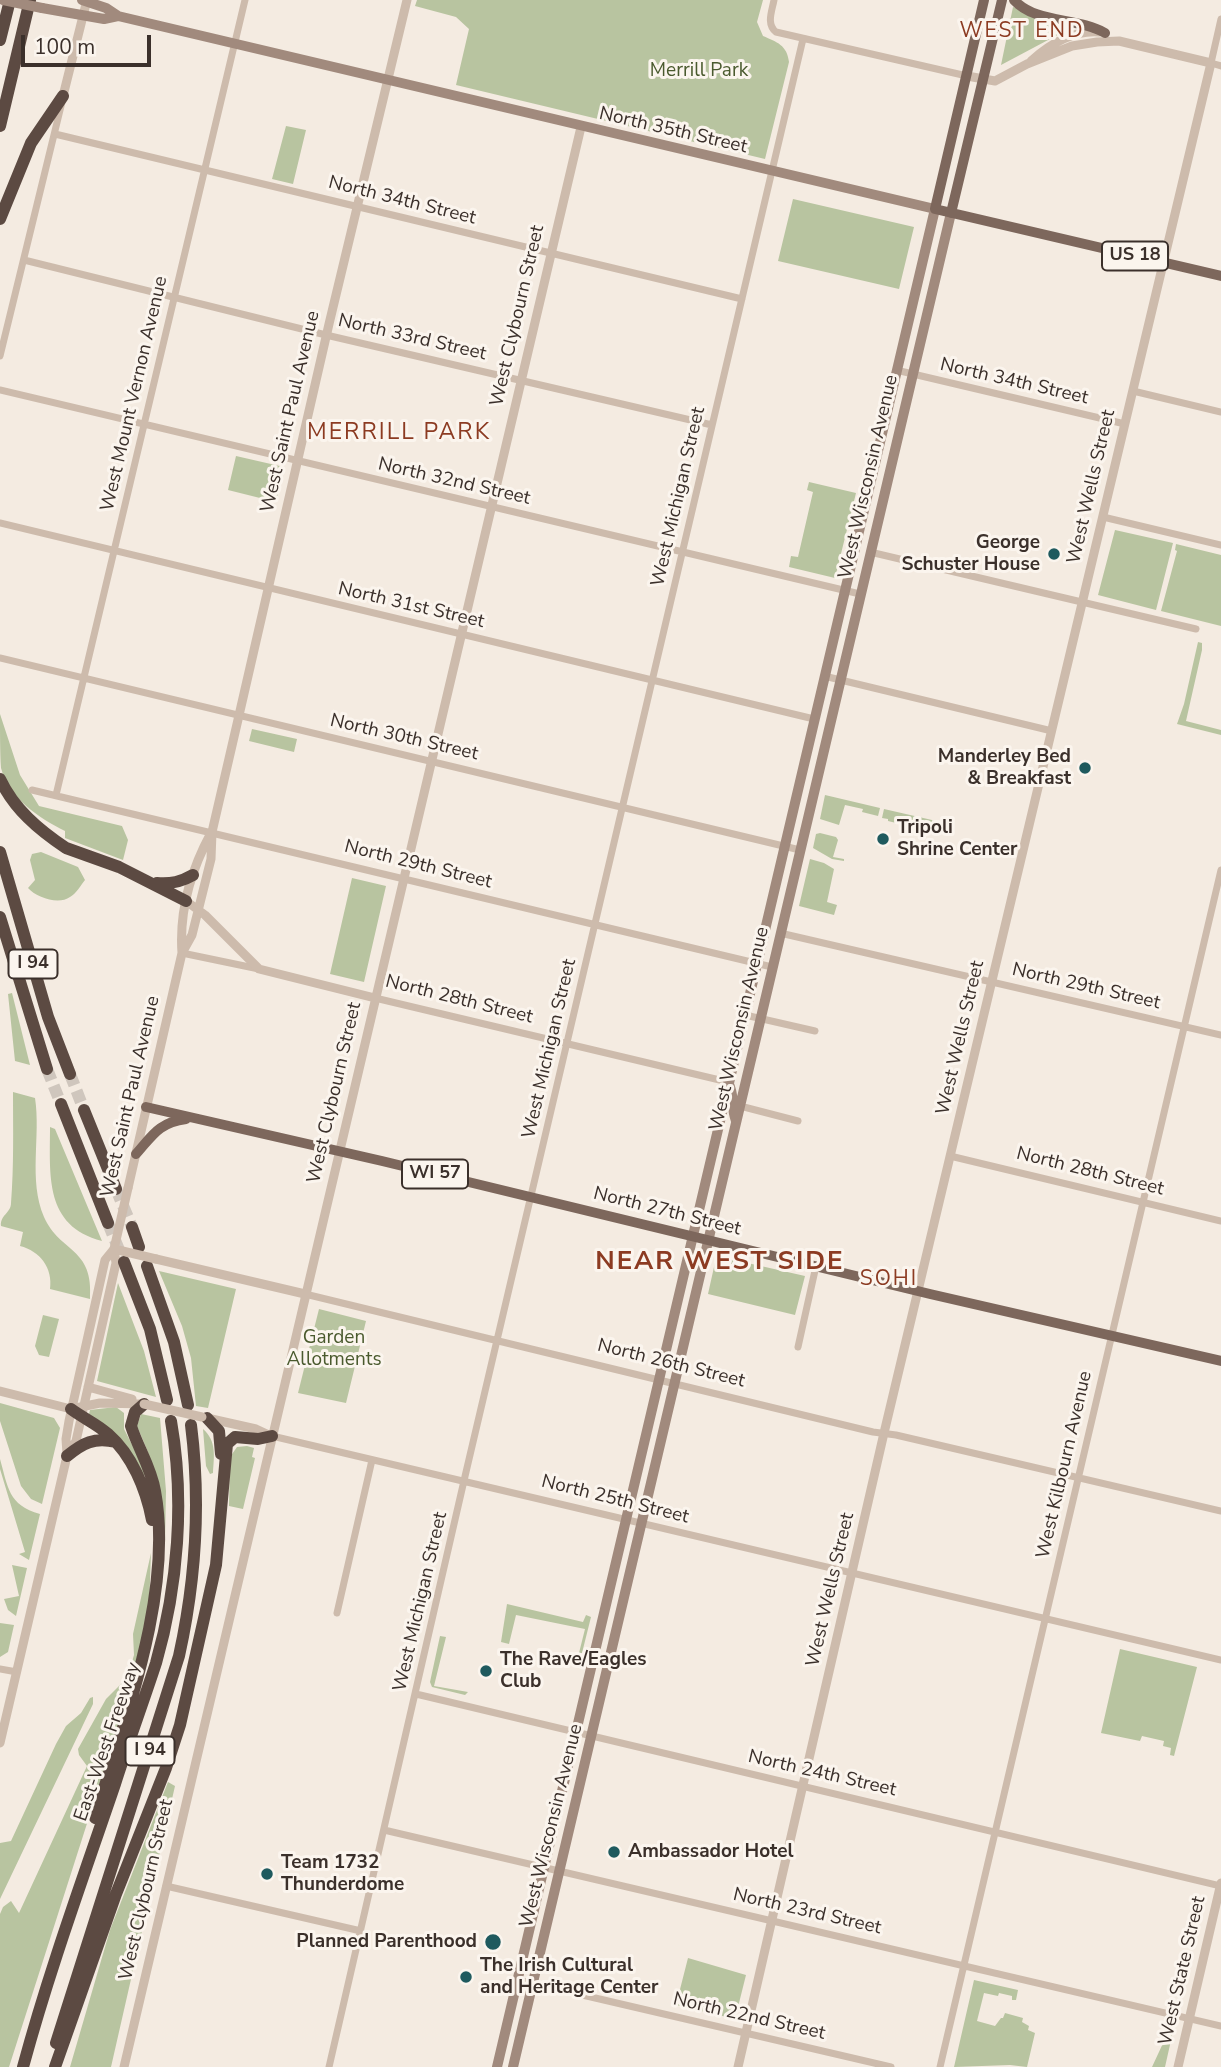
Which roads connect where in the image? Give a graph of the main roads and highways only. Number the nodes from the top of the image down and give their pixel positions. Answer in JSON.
{"nodes":[{"id":1,"x":3,"y":0,"type":"edge"},
{"id":2,"x":10,"y":0,"type":"edge"},
{"id":3,"x":30,"y":0,"type":"edge"},
{"id":4,"x":984,"y":0,"type":"edge"},
{"id":5,"x":1002,"y":0,"type":"edge"},
{"id":6,"x":1014,"y":0,"type":"edge"},
{"id":7,"x":85,"y":1,"type":"edge"},
{"id":8,"x":118,"y":16,"type":"junction"},
{"id":9,"x":1105,"y":33,"type":"road end"},
{"id":10,"x":0,"y":40,"type":"edge"},
{"id":11,"x":63,"y":96,"type":"road end"},
{"id":12,"x":0,"y":126,"type":"edge"},
{"id":13,"x":935,"y":209,"type":"junction"},
{"id":14,"x":951,"y":213,"type":"junction"},
{"id":15,"x":0,"y":219,"type":"edge"},
{"id":16,"x":1221,"y":276,"type":"edge"},
{"id":17,"x":907,"y":327,"type":"junction"},
{"id":18,"x":922,"y":331,"type":"junction"},
{"id":19,"x":0,"y":779,"type":"edge"},
{"id":20,"x":0,"y":852,"type":"edge"},
{"id":21,"x":193,"y":875,"type":"road end"},
{"id":22,"x":152,"y":883,"type":"junction"},
{"id":23,"x":186,"y":901,"type":"road end"},
{"id":24,"x":0,"y":917,"type":"edge"},
{"id":25,"x":47,"y":1069,"type":"tunnel mouth"},
{"id":26,"x":70,"y":1074,"type":"tunnel mouth"},
{"id":27,"x":728,"y":1082,"type":"junction"},
{"id":28,"x":61,"y":1104,"type":"tunnel mouth"},
{"id":29,"x":146,"y":1107,"type":"road end"},
{"id":30,"x":84,"y":1110,"type":"tunnel mouth"},
{"id":31,"x":191,"y":1118,"type":"junction"},
{"id":32,"x":736,"y":1121,"type":"junction"},
{"id":33,"x":135,"y":1154,"type":"road end"},
{"id":34,"x":122,"y":1188,"type":"tunnel mouth"},
{"id":35,"x":108,"y":1223,"type":"tunnel mouth"},
{"id":36,"x":132,"y":1227,"type":"tunnel mouth"},
{"id":37,"x":692,"y":1236,"type":"junction"},
{"id":38,"x":708,"y":1240,"type":"junction"},
{"id":39,"x":139,"y":1247,"type":"dead end"},
{"id":40,"x":124,"y":1262,"type":"tunnel mouth"},
{"id":41,"x":152,"y":1263,"type":"road end"},
{"id":42,"x":1221,"y":1361,"type":"edge"},
{"id":43,"x":167,"y":1400,"type":"dead end"},
{"id":44,"x":144,"y":1404,"type":"road end"},
{"id":45,"x":188,"y":1405,"type":"dead end"},
{"id":46,"x":79,"y":1410,"type":"road end"},
{"id":47,"x":171,"y":1420,"type":"dead end"},
{"id":48,"x":272,"y":1436,"type":"road end"},
{"id":49,"x":116,"y":1442,"type":"junction"},
{"id":50,"x":67,"y":1456,"type":"road end"},
{"id":51,"x":223,"y":1482,"type":"junction"},
{"id":52,"x":157,"y":1561,"type":"junction"},
{"id":53,"x":69,"y":1920,"type":"junction"},
{"id":54,"x":23,"y":2067,"type":"edge"},
{"id":55,"x":49,"y":2067,"type":"edge"},
{"id":56,"x":55,"y":2067,"type":"edge"},
{"id":57,"x":497,"y":2067,"type":"edge"},
{"id":58,"x":513,"y":2067,"type":"edge"}],
"edges":[{"from":1,"to":8,"type":"main road","name":"North 35th Street","bridge":true},
{"from":2,"to":10,"type":"highway"},
{"from":3,"to":12,"type":"highway"},
{"from":4,"to":13,"type":"main road","name":"West Wisconsin Avenue"},
{"from":5,"to":14,"type":"main road","name":"West Wisconsin Avenue"},
{"from":6,"to":9,"type":"main road"},
{"from":7,"to":8,"type":"main road","name":"North 35th Street"},
{"from":8,"to":13,"type":"main road","name":"North 35th Street"},
{"from":11,"to":15,"type":"highway"},
{"from":13,"to":14,"type":"main road","name":"North 35th Street","number":"US 18"},
{"from":13,"to":17,"type":"main road","name":"West Wisconsin Avenue"},
{"from":14,"to":16,"type":"main road","name":"North 35th Street","number":"US 18"},
{"from":14,"to":18,"type":"main road","name":"West Wisconsin Avenue"},
{"from":17,"to":18,"type":"main road"},
{"from":17,"to":27,"type":"main road","name":"West Wisconsin Avenue"},
{"from":18,"to":32,"type":"main road","name":"West Wisconsin Avenue"},
{"from":19,"to":22,"type":"highway"},
{"from":20,"to":26,"type":"highway","number":"I 94"},
{"from":21,"to":22,"type":"highway"},
{"from":22,"to":23,"type":"highway"},
{"from":24,"to":25,"type":"highway","number":"I 94"},
{"from":27,"to":32,"type":"main road"},
{"from":27,"to":37,"type":"main road","name":"West Wisconsin Avenue"},
{"from":28,"to":35,"type":"highway"},
{"from":29,"to":31,"type":"main road","name":"North 27th Street","number":"WI 57"},
{"from":30,"to":34,"type":"highway"},
{"from":31,"to":33,"type":"main road"},
{"from":31,"to":37,"type":"main road","name":"North 27th Street","number":"WI 57"},
{"from":32,"to":38,"type":"main road","name":"West Wisconsin Avenue"},
{"from":36,"to":39,"type":"highway"},
{"from":37,"to":38,"type":"main road","name":"North 27th Street","number":"WI 57"},
{"from":37,"to":57,"type":"main road","name":"West Wisconsin Avenue"},
{"from":38,"to":42,"type":"main road","name":"North 27th Street","number":"WI 57"},
{"from":38,"to":58,"type":"main road","name":"West Wisconsin Avenue"},
{"from":40,"to":43,"type":"highway"},
{"from":41,"to":45,"type":"highway"},
{"from":44,"to":52,"type":"highway"},
{"from":46,"to":49,"type":"highway"},
{"from":47,"to":53,"type":"highway","name":"East-West Freeway","number":"I 94"},
{"from":48,"to":51,"type":"highway"},
{"from":49,"to":50,"type":"highway"},
{"from":49,"to":52,"type":"highway"},
{"from":51,"to":55,"type":"highway","name":"East-West Freeway","number":"I 94"},
{"from":51,"to":56,"type":"highway"},
{"from":52,"to":53,"type":"highway"},
{"from":53,"to":54,"type":"highway","name":"East-West Freeway","number":"I 94"}]}
